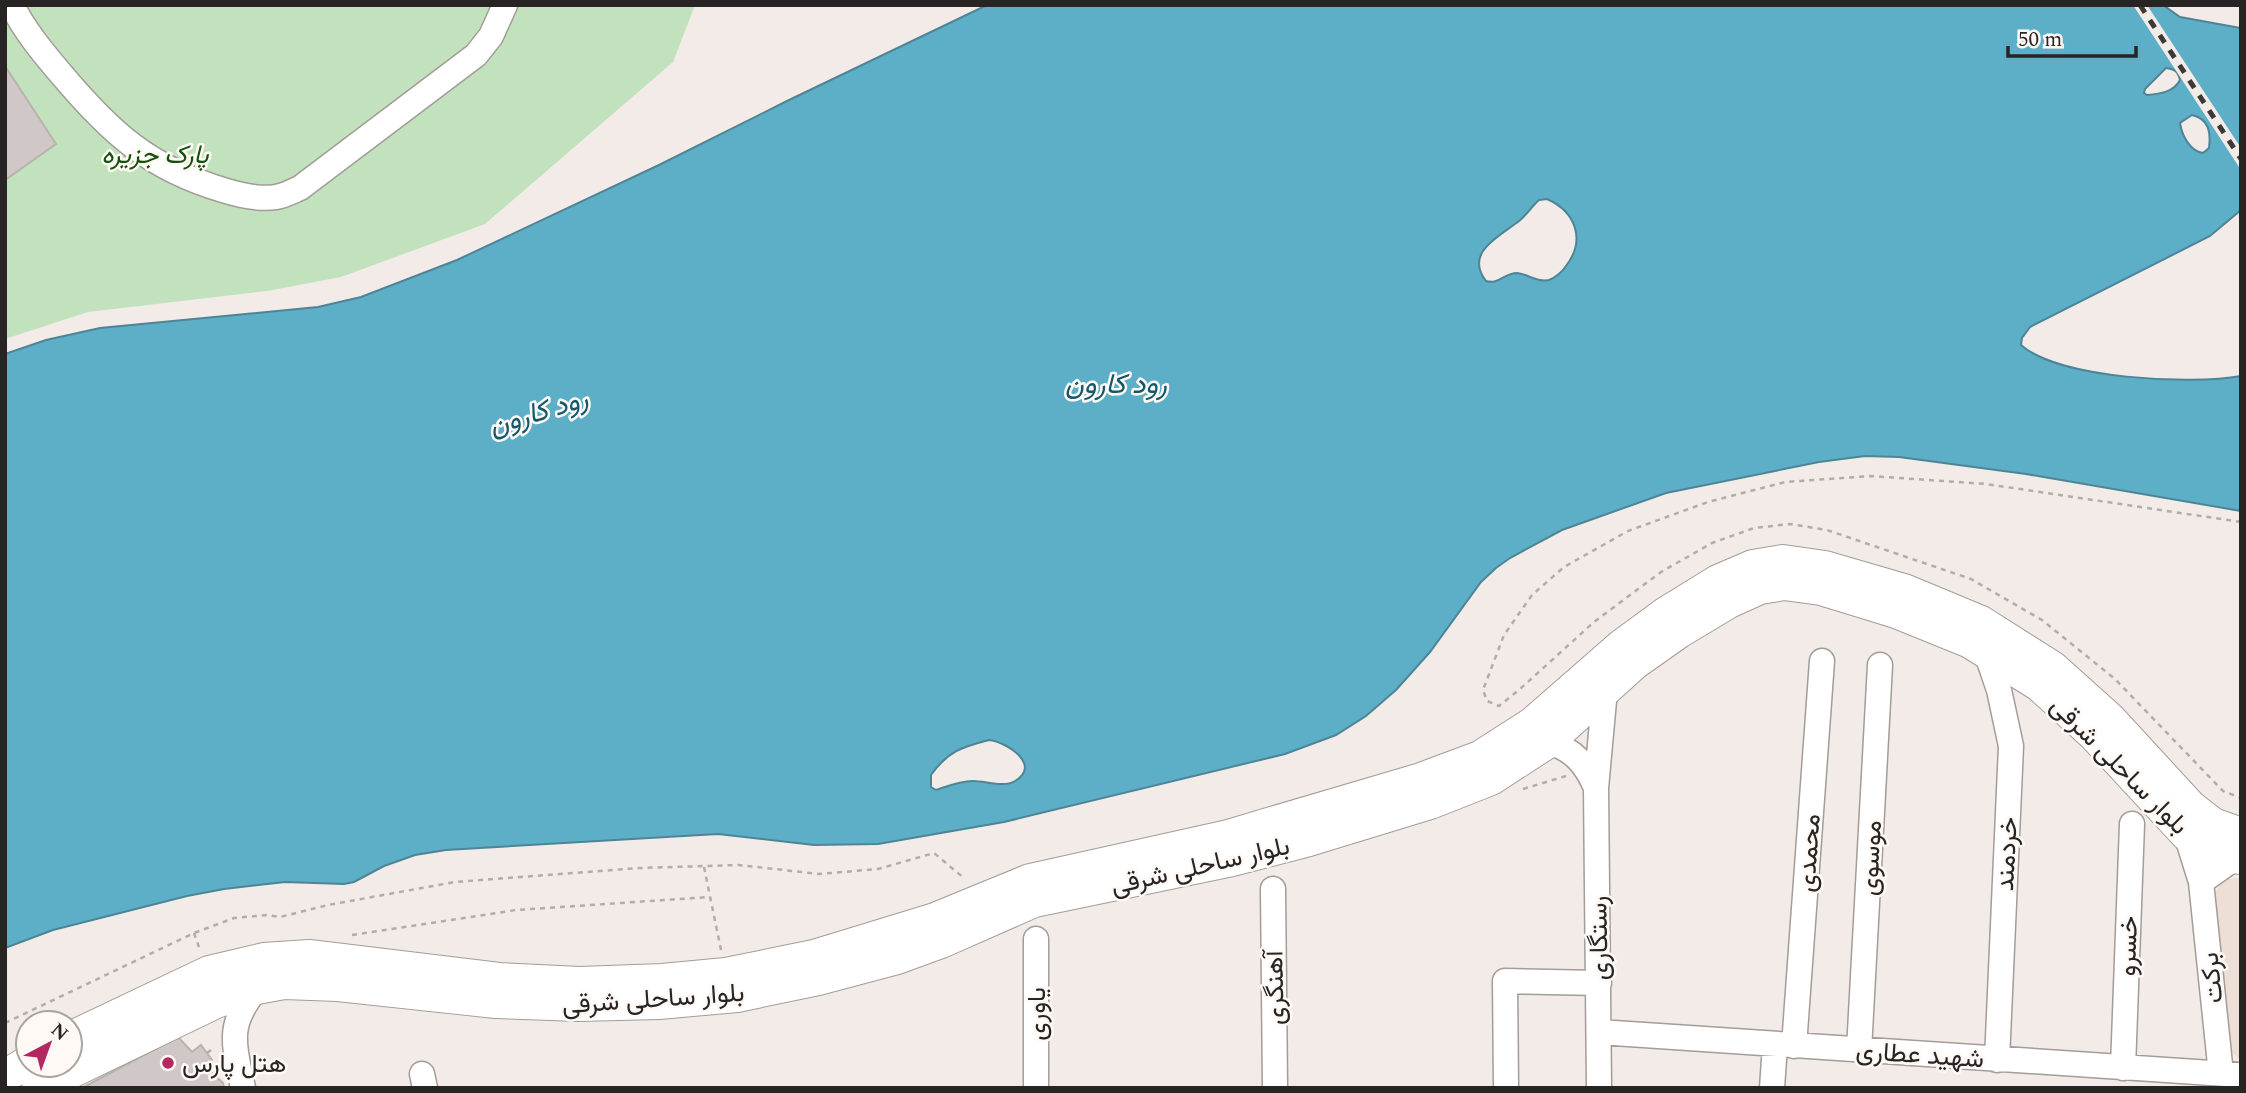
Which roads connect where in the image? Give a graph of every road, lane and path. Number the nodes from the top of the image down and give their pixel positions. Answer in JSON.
{"nodes":[{"id":1,"x":12,"y":5,"type":"edge"},
{"id":2,"x":505,"y":5,"type":"edge"},
{"id":3,"x":1986,"y":652,"type":"junction"},
{"id":4,"x":1822,"y":661,"type":"dead end"},
{"id":5,"x":1880,"y":665,"type":"dead end"},
{"id":6,"x":1605,"y":690,"type":"junction"},
{"id":7,"x":1548,"y":741,"type":"junction"},
{"id":8,"x":1596,"y":788,"type":"junction"},
{"id":9,"x":2132,"y":824,"type":"dead end"},
{"id":10,"x":2186,"y":834,"type":"junction"},
{"id":11,"x":2239,"y":850,"type":"edge"},
{"id":12,"x":704,"y":866,"type":"junction"},
{"id":13,"x":2201,"y":882,"type":"junction"},
{"id":14,"x":1273,"y":889,"type":"dead end"},
{"id":15,"x":710,"y":897,"type":"junction"},
{"id":16,"x":1005,"y":897,"type":"junction"},
{"id":17,"x":344,"y":937,"type":"dead end"},
{"id":18,"x":1036,"y":939,"type":"dead end"},
{"id":19,"x":726,"y":974,"type":"junction"},
{"id":20,"x":1599,"y":983,"type":"junction"},
{"id":21,"x":257,"y":988,"type":"junction"},
{"id":22,"x":179,"y":1018,"type":"junction"},
{"id":23,"x":5,"y":1023,"type":"edge"},
{"id":24,"x":84,"y":1031,"type":"edge"},
{"id":25,"x":1599,"y":1032,"type":"junction"},
{"id":26,"x":234,"y":1043,"type":"junction"},
{"id":27,"x":1784,"y":1045,"type":"junction"},
{"id":28,"x":1859,"y":1050,"type":"junction"},
{"id":29,"x":1997,"y":1060,"type":"junction"},
{"id":30,"x":2123,"y":1068,"type":"junction"},
{"id":31,"x":2231,"y":1075,"type":"edge"},
{"id":32,"x":37,"y":1088,"type":"edge"},
{"id":33,"x":243,"y":1088,"type":"edge"},
{"id":34,"x":1036,"y":1088,"type":"edge"},
{"id":35,"x":1275,"y":1088,"type":"edge"},
{"id":36,"x":1506,"y":1088,"type":"edge"},
{"id":37,"x":1599,"y":1088,"type":"edge"},
{"id":38,"x":1772,"y":1088,"type":"edge"}],
"edges":[{"from":1,"to":2,"type":"street"},
{"from":3,"to":6,"type":"main road","name":"بلوار ساحلی شرقی"},
{"from":3,"to":10,"type":"main road","name":"بلوار ساحلی شرقی"},
{"from":3,"to":29,"type":"street","name":"خردمند"},
{"from":4,"to":27,"type":"street","name":"محمدی"},
{"from":5,"to":28,"type":"street","name":"موسوی"},
{"from":6,"to":7,"type":"main road","name":"بلوار ساحلی شرقی"},
{"from":6,"to":8,"type":"street","name":"رستگاری"},
{"from":7,"to":8,"type":"street"},
{"from":7,"to":16,"type":"main road","name":"بلوار ساحلی شرقی"},
{"from":8,"to":20,"type":"street","name":"رستگاری"},
{"from":9,"to":30,"type":"street","name":"خسرو"},
{"from":10,"to":11,"type":"main road","name":"بلوار ساحلی شرقی"},
{"from":10,"to":13,"type":"street","name":"برکت"},
{"from":11,"to":13,"type":"street"},
{"from":11,"to":16,"type":"main road","name":"بلوار ساحلی شرقی"},
{"from":12,"to":15,"type":"path"},
{"from":12,"to":16,"type":"path"},
{"from":12,"to":23,"type":"path"},
{"from":13,"to":31,"type":"street","name":"برکت"},
{"from":14,"to":35,"type":"street","name":"آهنگری"},
{"from":15,"to":17,"type":"path"},
{"from":15,"to":19,"type":"path"},
{"from":16,"to":19,"type":"main road","name":"بلوار ساحلی شرقی"},
{"from":16,"to":21,"type":"main road","name":"بلوار ساحلی شرقی"},
{"from":18,"to":34,"type":"street","name":"یاوری"},
{"from":19,"to":24,"type":"main road","name":"بلوار ساحلی شرقی"},
{"from":20,"to":25,"type":"street","name":"رستگاری"},
{"from":20,"to":36,"type":"street"},
{"from":21,"to":22,"type":"main road","name":"بلوار ساحلی شرقی"},
{"from":21,"to":26,"type":"street"},
{"from":22,"to":26,"type":"street"},
{"from":22,"to":32,"type":"main road","name":"بلوار ساحلی شرقی"},
{"from":25,"to":27,"type":"street","name":"شهید عطاری"},
{"from":25,"to":37,"type":"street","name":"رستگاری"},
{"from":26,"to":33,"type":"street"},
{"from":27,"to":28,"type":"street","name":"شهید عطاری"},
{"from":27,"to":38,"type":"street","name":"محمدی"},
{"from":28,"to":29,"type":"street","name":"شهید عطاری"},
{"from":29,"to":30,"type":"street","name":"شهید عطاری"},
{"from":30,"to":31,"type":"street","name":"شهید عطاری"}]}
